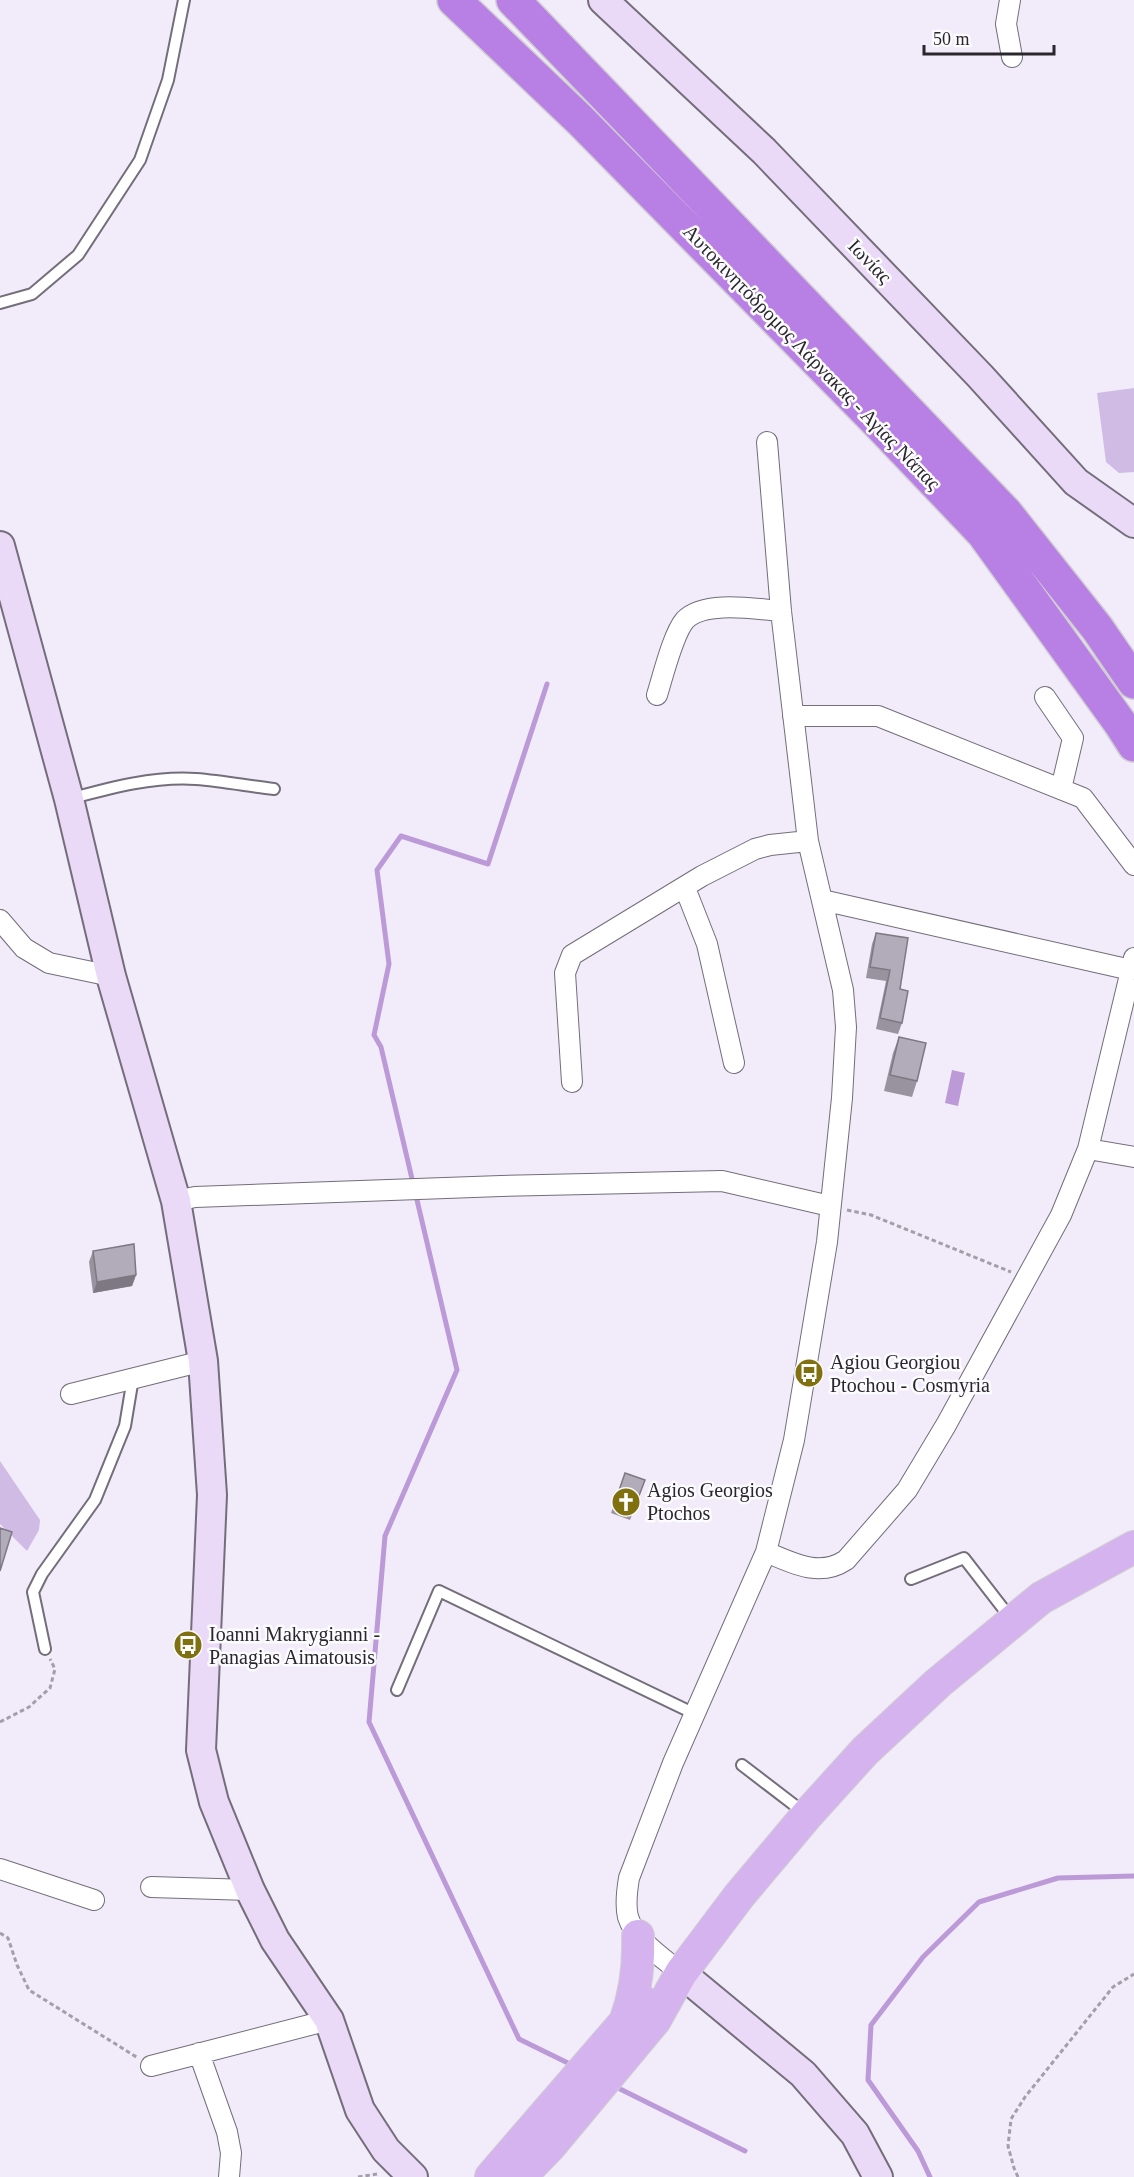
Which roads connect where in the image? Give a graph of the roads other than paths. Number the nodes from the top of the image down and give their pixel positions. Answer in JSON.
{"nodes":[{"id":1,"x":184,"y":0,"type":"edge"},
{"id":2,"x":454,"y":0,"type":"edge"},
{"id":3,"x":513,"y":0,"type":"edge"},
{"id":4,"x":603,"y":0,"type":"edge"},
{"id":5,"x":1010,"y":0,"type":"edge"},
{"id":6,"x":1012,"y":57,"type":"dead end"},
{"id":7,"x":0,"y":303,"type":"edge"},
{"id":8,"x":767,"y":442,"type":"dead end"},
{"id":9,"x":1134,"y":523,"type":"edge"},
{"id":10,"x":0,"y":546,"type":"edge"},
{"id":11,"x":781,"y":611,"type":"junction"},
{"id":12,"x":1134,"y":682,"type":"edge"},
{"id":13,"x":657,"y":695,"type":"dead end"},
{"id":14,"x":1045,"y":697,"type":"dead end"},
{"id":15,"x":793,"y":716,"type":"junction"},
{"id":16,"x":1127,"y":734,"type":"edge"},
{"id":17,"x":1134,"y":768,"type":"edge"},
{"id":18,"x":274,"y":789,"type":"dead end"},
{"id":19,"x":1061,"y":789,"type":"junction"},
{"id":20,"x":69,"y":799,"type":"junction"},
{"id":21,"x":808,"y":841,"type":"junction"},
{"id":22,"x":1134,"y":865,"type":"edge"},
{"id":23,"x":685,"y":888,"type":"junction"},
{"id":24,"x":822,"y":900,"type":"junction"},
{"id":25,"x":0,"y":920,"type":"edge"},
{"id":26,"x":1132,"y":964,"type":"edge"},
{"id":27,"x":111,"y":976,"type":"junction"},
{"id":28,"x":734,"y":1063,"type":"dead end"},
{"id":29,"x":572,"y":1082,"type":"dead end"},
{"id":30,"x":1088,"y":1149,"type":"junction"},
{"id":31,"x":1134,"y":1157,"type":"edge"},
{"id":32,"x":176,"y":1202,"type":"junction"},
{"id":33,"x":830,"y":1206,"type":"junction"},
{"id":34,"x":203,"y":1361,"type":"junction"},
{"id":35,"x":133,"y":1378,"type":"junction"},
{"id":36,"x":70,"y":1394,"type":"dead end"},
{"id":37,"x":1134,"y":1547,"type":"edge"},
{"id":38,"x":766,"y":1552,"type":"junction"},
{"id":39,"x":911,"y":1579,"type":"dead end"},
{"id":40,"x":1013,"y":1622,"type":"junction"},
{"id":41,"x":45,"y":1649,"type":"road end"},
{"id":42,"x":397,"y":1690,"type":"dead end"},
{"id":43,"x":695,"y":1714,"type":"junction"},
{"id":44,"x":742,"y":1765,"type":"dead end"},
{"id":45,"x":807,"y":1815,"type":"junction"},
{"id":46,"x":0,"y":1869,"type":"edge"},
{"id":47,"x":150,"y":1887,"type":"dead end"},
{"id":48,"x":250,"y":1890,"type":"junction"},
{"id":49,"x":94,"y":1900,"type":"dead end"},
{"id":50,"x":638,"y":1936,"type":"junction"},
{"id":51,"x":681,"y":1973,"type":"junction"},
{"id":52,"x":328,"y":2020,"type":"junction"},
{"id":53,"x":626,"y":2022,"type":"junction"},
{"id":54,"x":199,"y":2053,"type":"junction"},
{"id":55,"x":151,"y":2066,"type":"road end"},
{"id":56,"x":593,"y":2076,"type":"junction"},
{"id":57,"x":229,"y":2177,"type":"edge"},
{"id":58,"x":413,"y":2177,"type":"edge"},
{"id":59,"x":491,"y":2177,"type":"edge"},
{"id":60,"x":520,"y":2177,"type":"edge"},
{"id":61,"x":878,"y":2177,"type":"edge"}],
"edges":[{"from":1,"to":7,"type":"lane"},
{"from":2,"to":16,"type":"highway","name":"Αυτοκινητόδρομος Λάρνακας - Αγίας Νάπας"},
{"from":3,"to":12,"type":"highway"},
{"from":4,"to":9,"type":"main road","name":"Ιωνίας"},
{"from":5,"to":6,"type":"street"},
{"from":8,"to":11,"type":"street"},
{"from":10,"to":20,"type":"main road"},
{"from":11,"to":13,"type":"street"},
{"from":11,"to":15,"type":"street"},
{"from":14,"to":19,"type":"street"},
{"from":15,"to":19,"type":"street"},
{"from":15,"to":21,"type":"street"},
{"from":16,"to":17,"type":"highway","name":"Αυτοκινητόδρομος Λάρνακας - Αγίας Νάπας"},
{"from":18,"to":20,"type":"lane"},
{"from":19,"to":22,"type":"street"},
{"from":20,"to":27,"type":"main road"},
{"from":21,"to":23,"type":"street"},
{"from":21,"to":24,"type":"street"},
{"from":23,"to":28,"type":"street"},
{"from":23,"to":29,"type":"street"},
{"from":24,"to":26,"type":"street"},
{"from":24,"to":33,"type":"street"},
{"from":25,"to":27,"type":"street"},
{"from":26,"to":30,"type":"street"},
{"from":27,"to":32,"type":"main road"},
{"from":30,"to":31,"type":"street"},
{"from":30,"to":38,"type":"street"},
{"from":32,"to":33,"type":"street"},
{"from":32,"to":34,"type":"main road"},
{"from":33,"to":38,"type":"street"},
{"from":34,"to":35,"type":"street"},
{"from":34,"to":48,"type":"main road"},
{"from":35,"to":36,"type":"street"},
{"from":35,"to":41,"type":"lane"},
{"from":37,"to":40,"type":"main road"},
{"from":38,"to":43,"type":"street"},
{"from":39,"to":40,"type":"lane"},
{"from":40,"to":45,"type":"main road"},
{"from":42,"to":43,"type":"lane"},
{"from":43,"to":50,"type":"street"},
{"from":44,"to":45,"type":"lane"},
{"from":45,"to":51,"type":"main road"},
{"from":46,"to":49,"type":"street"},
{"from":47,"to":48,"type":"street"},
{"from":48,"to":52,"type":"main road"},
{"from":50,"to":51,"type":"street"},
{"from":50,"to":53,"type":"main road"},
{"from":51,"to":53,"type":"main road"},
{"from":51,"to":56,"type":"main road"},
{"from":51,"to":61,"type":"main road"},
{"from":52,"to":54,"type":"street"},
{"from":52,"to":58,"type":"main road"},
{"from":53,"to":56,"type":"main road"},
{"from":54,"to":55,"type":"street"},
{"from":54,"to":57,"type":"street"},
{"from":56,"to":59,"type":"main road"},
{"from":56,"to":60,"type":"main road"}]}
